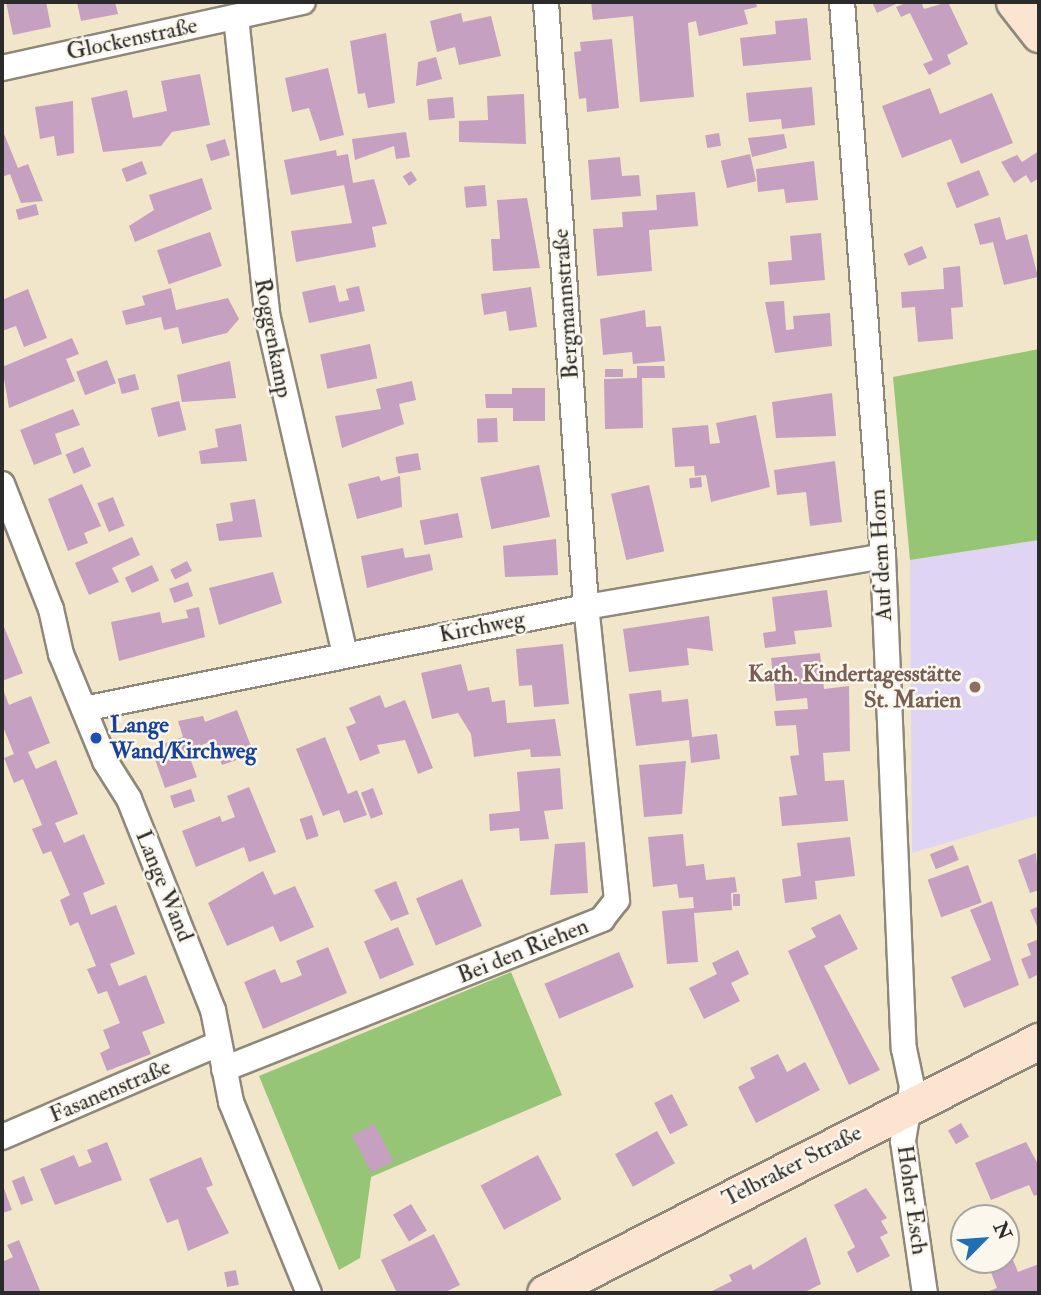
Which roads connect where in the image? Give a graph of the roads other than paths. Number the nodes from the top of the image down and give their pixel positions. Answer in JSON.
{"nodes":[{"id":1,"x":303,"y":2,"type":"edge"},
{"id":2,"x":546,"y":2,"type":"edge"},
{"id":3,"x":842,"y":2,"type":"edge"},
{"id":4,"x":1014,"y":2,"type":"edge"},
{"id":5,"x":236,"y":16,"type":"junction"},
{"id":6,"x":1039,"y":34,"type":"edge"},
{"id":7,"x":2,"y":68,"type":"edge"},
{"id":8,"x":2,"y":484,"type":"edge"},
{"id":9,"x":883,"y":556,"type":"junction"},
{"id":10,"x":586,"y":607,"type":"junction"},
{"id":11,"x":345,"y":655,"type":"junction"},
{"id":12,"x":84,"y":709,"type":"junction"},
{"id":13,"x":1039,"y":1041,"type":"edge"},
{"id":14,"x":218,"y":1044,"type":"junction"},
{"id":15,"x":224,"y":1069,"type":"junction"},
{"id":16,"x":905,"y":1107,"type":"junction"},
{"id":17,"x":2,"y":1137,"type":"edge"},
{"id":18,"x":309,"y":1293,"type":"edge"},
{"id":19,"x":545,"y":1293,"type":"edge"},
{"id":20,"x":925,"y":1293,"type":"edge"}],
"edges":[{"from":1,"to":5,"type":"street","name":"Glockenstraße"},
{"from":2,"to":10,"type":"street","name":"Bergmannstraße"},
{"from":3,"to":9,"type":"street","name":"Auf dem Horn"},
{"from":4,"to":6,"type":"street"},
{"from":5,"to":7,"type":"street","name":"Glockenstraße"},
{"from":5,"to":11,"type":"street","name":"Roggenkamp"},
{"from":8,"to":12,"type":"street","name":"Lange Wand"},
{"from":9,"to":10,"type":"street","name":"Kirchweg"},
{"from":9,"to":16,"type":"street","name":"Auf dem Horn"},
{"from":10,"to":11,"type":"street","name":"Kirchweg"},
{"from":10,"to":15,"type":"street","name":"Bei den Riehen"},
{"from":11,"to":12,"type":"street","name":"Kirchweg"},
{"from":12,"to":14,"type":"street","name":"Lange Wand"},
{"from":13,"to":16,"type":"street","name":"Telbraker Straße"},
{"from":14,"to":15,"type":"street","name":"Lange Wand"},
{"from":14,"to":17,"type":"street","name":"Fasanenstraße"},
{"from":15,"to":18,"type":"street","name":"Lange Wand"},
{"from":16,"to":19,"type":"street","name":"Telbraker Straße"},
{"from":16,"to":20,"type":"street","name":"Hoher Esch"}]}
